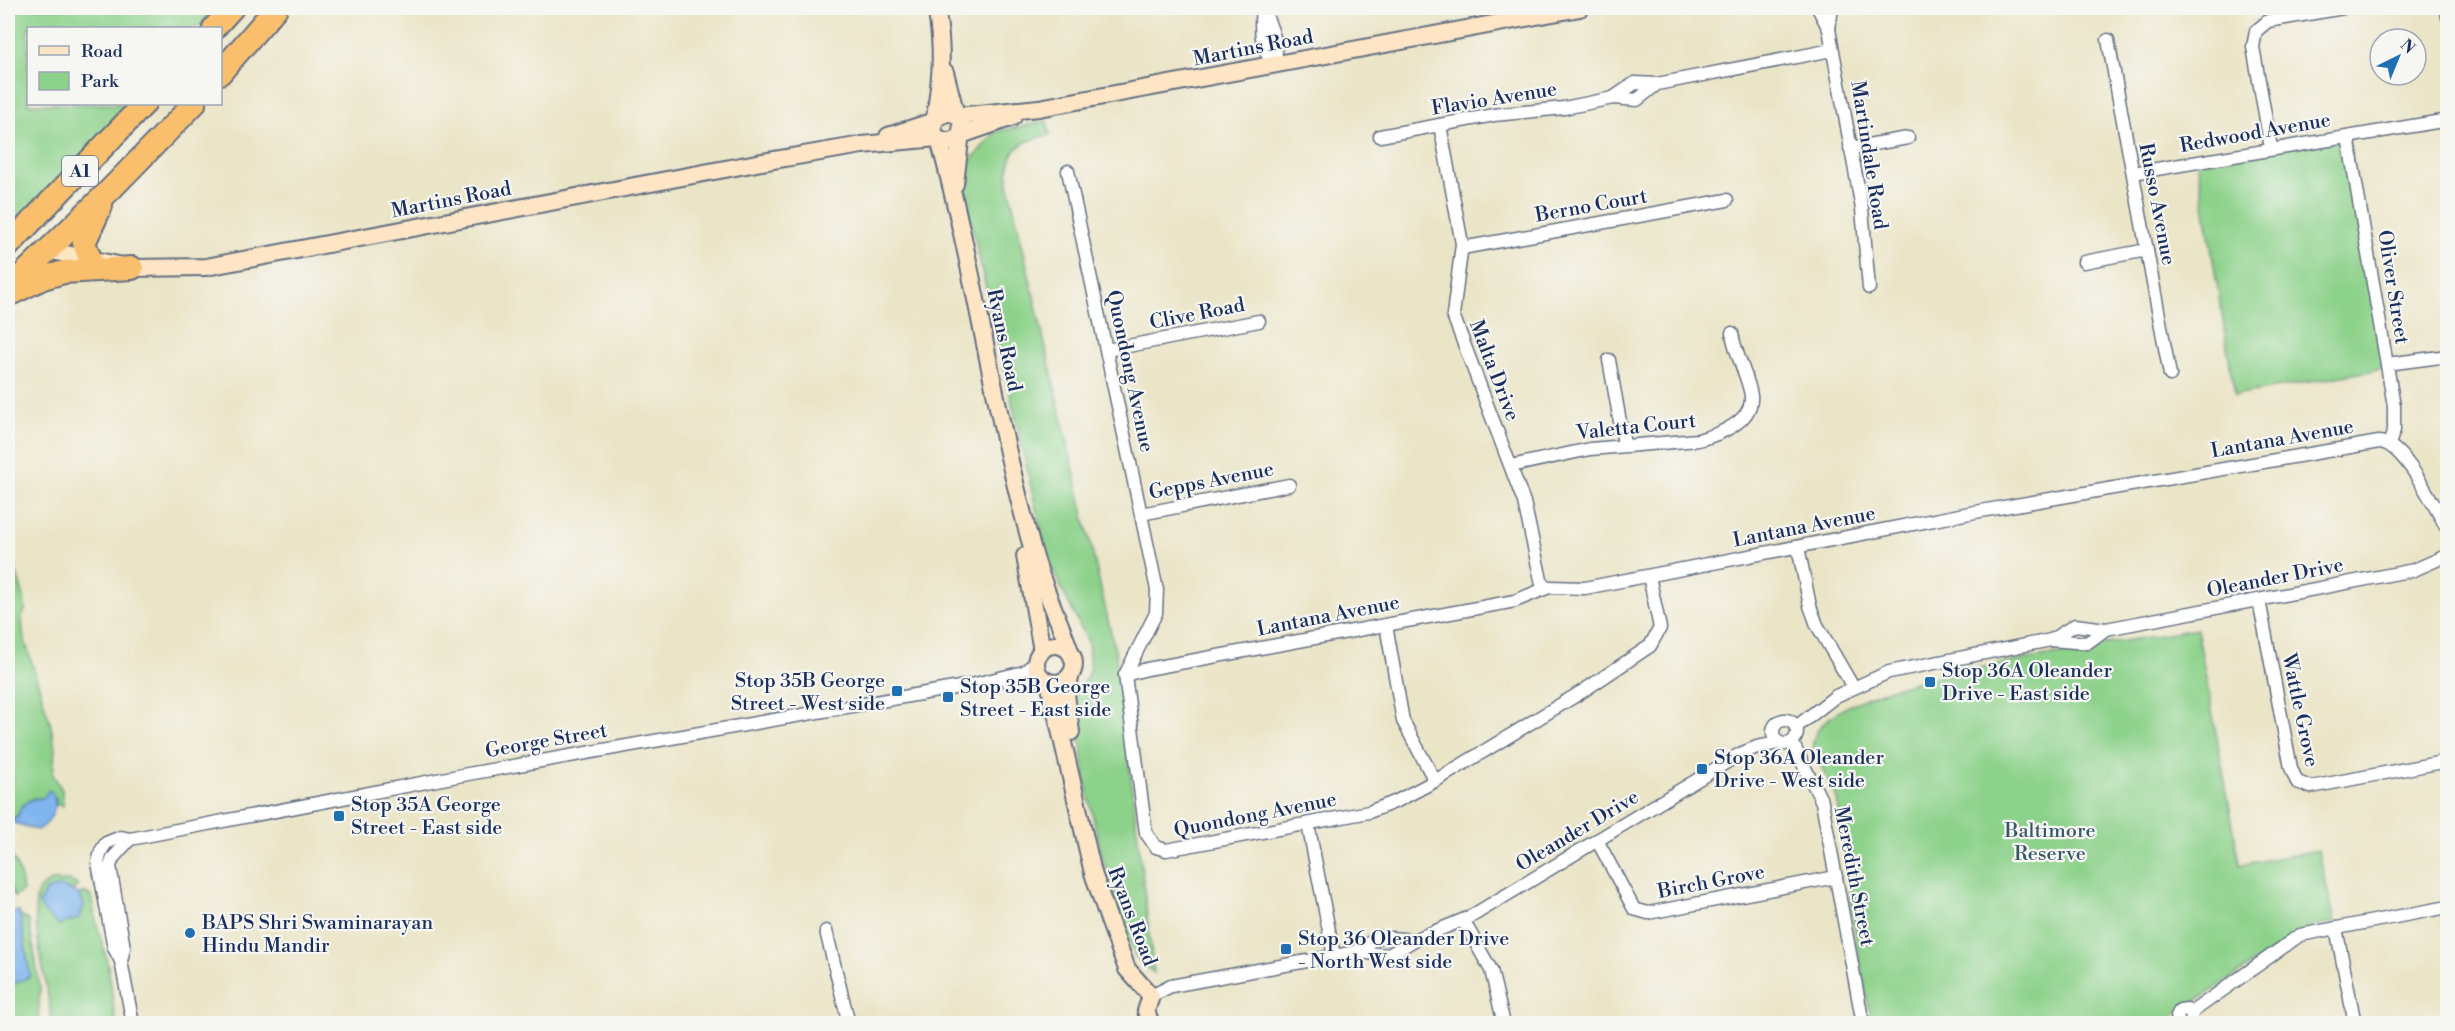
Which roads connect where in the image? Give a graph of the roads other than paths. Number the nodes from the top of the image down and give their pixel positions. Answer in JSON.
{"nodes":[{"id":1,"x":216,"y":8,"type":"edge"},
{"id":2,"x":232,"y":8,"type":"edge"},
{"id":3,"x":276,"y":8,"type":"edge"},
{"id":4,"x":936,"y":8,"type":"edge"},
{"id":5,"x":1262,"y":8,"type":"edge"},
{"id":6,"x":1580,"y":8,"type":"edge"},
{"id":7,"x":1818,"y":8,"type":"edge"},
{"id":8,"x":1832,"y":8,"type":"edge"},
{"id":9,"x":2343,"y":8,"type":"edge"},
{"id":10,"x":2446,"y":8,"type":"edge"},
{"id":11,"x":2448,"y":16,"type":"edge"},
{"id":12,"x":199,"y":27,"type":"edge"},
{"id":13,"x":215,"y":27,"type":"edge"},
{"id":14,"x":1828,"y":29,"type":"junction"},
{"id":15,"x":2108,"y":40,"type":"dead end"},
{"id":16,"x":1832,"y":50,"type":"junction"},
{"id":17,"x":943,"y":62,"type":"junction"},
{"id":18,"x":1274,"y":65,"type":"junction"},
{"id":19,"x":222,"y":71,"type":"edge"},
{"id":20,"x":135,"y":105,"type":"edge"},
{"id":21,"x":143,"y":105,"type":"edge"},
{"id":22,"x":193,"y":105,"type":"edge"},
{"id":23,"x":1039,"y":108,"type":"junction"},
{"id":24,"x":957,"y":116,"type":"junction"},
{"id":25,"x":935,"y":120,"type":"junction"},
{"id":26,"x":2448,"y":120,"type":"edge"},
{"id":27,"x":1440,"y":125,"type":"junction"},
{"id":28,"x":123,"y":126,"type":"junction"},
{"id":29,"x":960,"y":136,"type":"junction"},
{"id":30,"x":1380,"y":136,"type":"dead end"},
{"id":31,"x":2348,"y":137,"type":"junction"},
{"id":32,"x":1908,"y":138,"type":"dead end"},
{"id":33,"x":938,"y":139,"type":"junction"},
{"id":34,"x":862,"y":145,"type":"junction"},
{"id":35,"x":1851,"y":148,"type":"junction"},
{"id":36,"x":2271,"y":148,"type":"junction"},
{"id":37,"x":1068,"y":171,"type":"dead end"},
{"id":38,"x":2133,"y":173,"type":"junction"},
{"id":39,"x":108,"y":192,"type":"junction"},
{"id":40,"x":954,"y":195,"type":"junction"},
{"id":41,"x":1727,"y":200,"type":"dead end"},
{"id":42,"x":8,"y":246,"type":"edge"},
{"id":43,"x":1462,"y":248,"type":"junction"},
{"id":44,"x":47,"y":250,"type":"junction"},
{"id":45,"x":2147,"y":250,"type":"junction"},
{"id":46,"x":91,"y":261,"type":"junction"},
{"id":47,"x":8,"y":262,"type":"edge"},
{"id":48,"x":2084,"y":262,"type":"dead end"},
{"id":49,"x":132,"y":268,"type":"junction"},
{"id":50,"x":1869,"y":288,"type":"dead end"},
{"id":51,"x":8,"y":289,"type":"edge"},
{"id":52,"x":8,"y":296,"type":"edge"},
{"id":53,"x":1259,"y":321,"type":"dead end"},
{"id":54,"x":1732,"y":333,"type":"dead end"},
{"id":55,"x":1107,"y":350,"type":"junction"},
{"id":56,"x":2448,"y":356,"type":"edge"},
{"id":57,"x":1609,"y":360,"type":"dead end"},
{"id":58,"x":2387,"y":364,"type":"junction"},
{"id":59,"x":2170,"y":375,"type":"dead end"},
{"id":60,"x":1624,"y":444,"type":"junction"},
{"id":61,"x":2389,"y":444,"type":"junction"},
{"id":62,"x":1512,"y":466,"type":"junction"},
{"id":63,"x":1289,"y":485,"type":"dead end"},
{"id":64,"x":1017,"y":493,"type":"junction"},
{"id":65,"x":1141,"y":514,"type":"junction"},
{"id":66,"x":2448,"y":530,"type":"edge"},
{"id":67,"x":1798,"y":547,"type":"junction"},
{"id":68,"x":2448,"y":555,"type":"edge"},
{"id":69,"x":1649,"y":576,"type":"junction"},
{"id":70,"x":1543,"y":589,"type":"junction"},
{"id":71,"x":2259,"y":600,"type":"junction"},
{"id":72,"x":1386,"y":625,"type":"junction"},
{"id":73,"x":2106,"y":629,"type":"junction"},
{"id":74,"x":2050,"y":640,"type":"junction"},
{"id":75,"x":1039,"y":657,"type":"junction"},
{"id":76,"x":1072,"y":657,"type":"junction"},
{"id":77,"x":1071,"y":674,"type":"junction"},
{"id":78,"x":1125,"y":675,"type":"junction"},
{"id":79,"x":1046,"y":680,"type":"junction"},
{"id":80,"x":971,"y":685,"type":"junction"},
{"id":81,"x":1853,"y":687,"type":"junction"},
{"id":82,"x":1796,"y":727,"type":"junction"},
{"id":83,"x":1781,"y":739,"type":"junction"},
{"id":84,"x":2448,"y":761,"type":"edge"},
{"id":85,"x":1435,"y":781,"type":"junction"},
{"id":86,"x":1082,"y":816,"type":"junction"},
{"id":87,"x":1308,"y":824,"type":"junction"},
{"id":88,"x":1597,"y":840,"type":"junction"},
{"id":89,"x":1836,"y":877,"type":"junction"},
{"id":90,"x":2448,"y":907,"type":"edge"},
{"id":91,"x":1463,"y":920,"type":"junction"},
{"id":92,"x":2336,"y":928,"type":"junction"},
{"id":93,"x":826,"y":930,"type":"dead end"},
{"id":94,"x":1414,"y":940,"type":"junction"},
{"id":95,"x":1356,"y":952,"type":"junction"},
{"id":96,"x":1334,"y":956,"type":"junction"},
{"id":97,"x":1151,"y":996,"type":"junction"},
{"id":98,"x":2192,"y":1018,"type":"edge"},
{"id":99,"x":133,"y":1023,"type":"edge"},
{"id":100,"x":849,"y":1023,"type":"edge"},
{"id":101,"x":1151,"y":1023,"type":"edge"},
{"id":102,"x":1504,"y":1023,"type":"edge"},
{"id":103,"x":1863,"y":1023,"type":"edge"},
{"id":104,"x":2177,"y":1023,"type":"edge"},
{"id":105,"x":2355,"y":1023,"type":"edge"}],
"edges":[{"from":1,"to":12,"type":"highway"},
{"from":2,"to":13,"type":"highway"},
{"from":3,"to":19,"type":"highway"},
{"from":4,"to":17,"type":"street"},
{"from":5,"to":18,"type":"street"},
{"from":6,"to":18,"type":"street","name":"Martins Road"},
{"from":7,"to":14,"type":"street","name":"Martindale Road"},
{"from":8,"to":14,"type":"street","name":"Martindale Road"},
{"from":9,"to":36,"type":"street"},
{"from":10,"to":11,"type":"street"},
{"from":14,"to":16,"type":"street","name":"Martindale Road"},
{"from":15,"to":38,"type":"street","name":"Russo Avenue"},
{"from":16,"to":27,"type":"street","name":"Flavio Avenue"},
{"from":16,"to":35,"type":"street","name":"Martindale Road"},
{"from":17,"to":24,"type":"street"},
{"from":17,"to":25,"type":"street"},
{"from":18,"to":23,"type":"street","name":"Martins Road"},
{"from":20,"to":28,"type":"highway"},
{"from":21,"to":28,"type":"highway","number":"A1"},
{"from":22,"to":39,"type":"highway","number":"A1"},
{"from":23,"to":24,"type":"street","name":"Martins Road"},
{"from":23,"to":29,"type":"street","name":"Martins Road"},
{"from":24,"to":25,"type":"street"},
{"from":24,"to":29,"type":"street"},
{"from":25,"to":33,"type":"street"},
{"from":25,"to":34,"type":"street","name":"Martins Road"},
{"from":26,"to":31,"type":"street","name":"Redwood Avenue"},
{"from":27,"to":30,"type":"street","name":"Flavio Avenue"},
{"from":27,"to":43,"type":"street","name":"Malta Drive"},
{"from":28,"to":42,"type":"highway","number":"A1"},
{"from":29,"to":33,"type":"street"},
{"from":29,"to":40,"type":"street","name":"Ryans Road"},
{"from":31,"to":36,"type":"street","name":"Redwood Avenue"},
{"from":31,"to":58,"type":"street","name":"Oliver Street"},
{"from":32,"to":35,"type":"street"},
{"from":33,"to":34,"type":"street","name":"Martins Road"},
{"from":33,"to":40,"type":"street","name":"Ryans Road"},
{"from":34,"to":49,"type":"street","name":"Martins Road"},
{"from":35,"to":50,"type":"street","name":"Martindale Road"},
{"from":36,"to":38,"type":"street","name":"Redwood Avenue"},
{"from":37,"to":55,"type":"street","name":"Quondong Avenue"},
{"from":38,"to":45,"type":"street","name":"Russo Avenue"},
{"from":39,"to":44,"type":"highway","number":"A1"},
{"from":39,"to":46,"type":"highway"},
{"from":40,"to":64,"type":"street","name":"Ryans Road"},
{"from":41,"to":43,"type":"street","name":"Berno Court"},
{"from":43,"to":62,"type":"street","name":"Malta Drive"},
{"from":44,"to":46,"type":"street","name":"Martins Road"},
{"from":44,"to":47,"type":"highway"},
{"from":44,"to":51,"type":"highway","number":"A1"},
{"from":45,"to":48,"type":"street"},
{"from":45,"to":59,"type":"street","name":"Russo Avenue"},
{"from":46,"to":49,"type":"street","name":"Martins Road"},
{"from":49,"to":52,"type":"highway"},
{"from":53,"to":55,"type":"street","name":"Clive Road"},
{"from":54,"to":60,"type":"street","name":"Valetta Court"},
{"from":55,"to":65,"type":"street","name":"Quondong Avenue"},
{"from":56,"to":58,"type":"street"},
{"from":57,"to":60,"type":"street"},
{"from":58,"to":61,"type":"street","name":"Oliver Street"},
{"from":60,"to":62,"type":"street","name":"Valetta Court"},
{"from":61,"to":66,"type":"street"},
{"from":61,"to":67,"type":"street","name":"Lantana Avenue"},
{"from":62,"to":70,"type":"street","name":"Malta Drive"},
{"from":63,"to":65,"type":"street","name":"Gepps Avenue"},
{"from":64,"to":75,"type":"street","name":"Ryans Road"},
{"from":64,"to":76,"type":"street","name":"Ryans Road"},
{"from":65,"to":78,"type":"street","name":"Quondong Avenue"},
{"from":67,"to":69,"type":"street","name":"Lantana Avenue"},
{"from":67,"to":81,"type":"street"},
{"from":68,"to":71,"type":"street","name":"Oleander Drive"},
{"from":69,"to":70,"type":"street","name":"Lantana Avenue"},
{"from":69,"to":85,"type":"street","name":"Quondong Avenue"},
{"from":70,"to":72,"type":"street","name":"Lantana Avenue"},
{"from":71,"to":73,"type":"street","name":"Oleander Drive"},
{"from":71,"to":84,"type":"street","name":"Wattle Grove"},
{"from":72,"to":78,"type":"street","name":"Lantana Avenue"},
{"from":72,"to":85,"type":"street"},
{"from":73,"to":74,"type":"street","name":"Oleander Drive"},
{"from":73,"to":74,"type":"street","name":"Oleander Drive"},
{"from":74,"to":81,"type":"street","name":"Oleander Drive"},
{"from":75,"to":76,"type":"street"},
{"from":75,"to":79,"type":"street"},
{"from":75,"to":80,"type":"street","name":"George Street"},
{"from":76,"to":77,"type":"street"},
{"from":77,"to":79,"type":"street"},
{"from":77,"to":86,"type":"street","name":"Ryans Road"},
{"from":78,"to":87,"type":"street","name":"Quondong Avenue"},
{"from":79,"to":80,"type":"street","name":"George Street"},
{"from":79,"to":86,"type":"street","name":"Ryans Road"},
{"from":80,"to":99,"type":"street","name":"George Street"},
{"from":81,"to":82,"type":"street","name":"Oleander Drive"},
{"from":82,"to":83,"type":"street"},
{"from":82,"to":83,"type":"street","name":"Oleander Drive"},
{"from":83,"to":88,"type":"street","name":"Oleander Drive"},
{"from":83,"to":89,"type":"street","name":"Meredith Street"},
{"from":85,"to":87,"type":"street","name":"Quondong Avenue"},
{"from":86,"to":97,"type":"street","name":"Ryans Road"},
{"from":87,"to":96,"type":"street"},
{"from":88,"to":89,"type":"street","name":"Birch Grove"},
{"from":88,"to":91,"type":"street","name":"Oleander Drive"},
{"from":89,"to":103,"type":"street","name":"Meredith Street"},
{"from":90,"to":92,"type":"street"},
{"from":91,"to":94,"type":"street","name":"Oleander Drive"},
{"from":91,"to":102,"type":"street"},
{"from":92,"to":98,"type":"street"},
{"from":92,"to":105,"type":"street"},
{"from":93,"to":100,"type":"street"},
{"from":94,"to":95,"type":"street","name":"Oleander Drive"},
{"from":94,"to":95,"type":"street","name":"Oleander Drive"},
{"from":95,"to":96,"type":"street","name":"Oleander Drive"},
{"from":96,"to":97,"type":"street","name":"Oleander Drive"},
{"from":97,"to":101,"type":"street","name":"Ryans Road"},
{"from":98,"to":104,"type":"street"}]}
